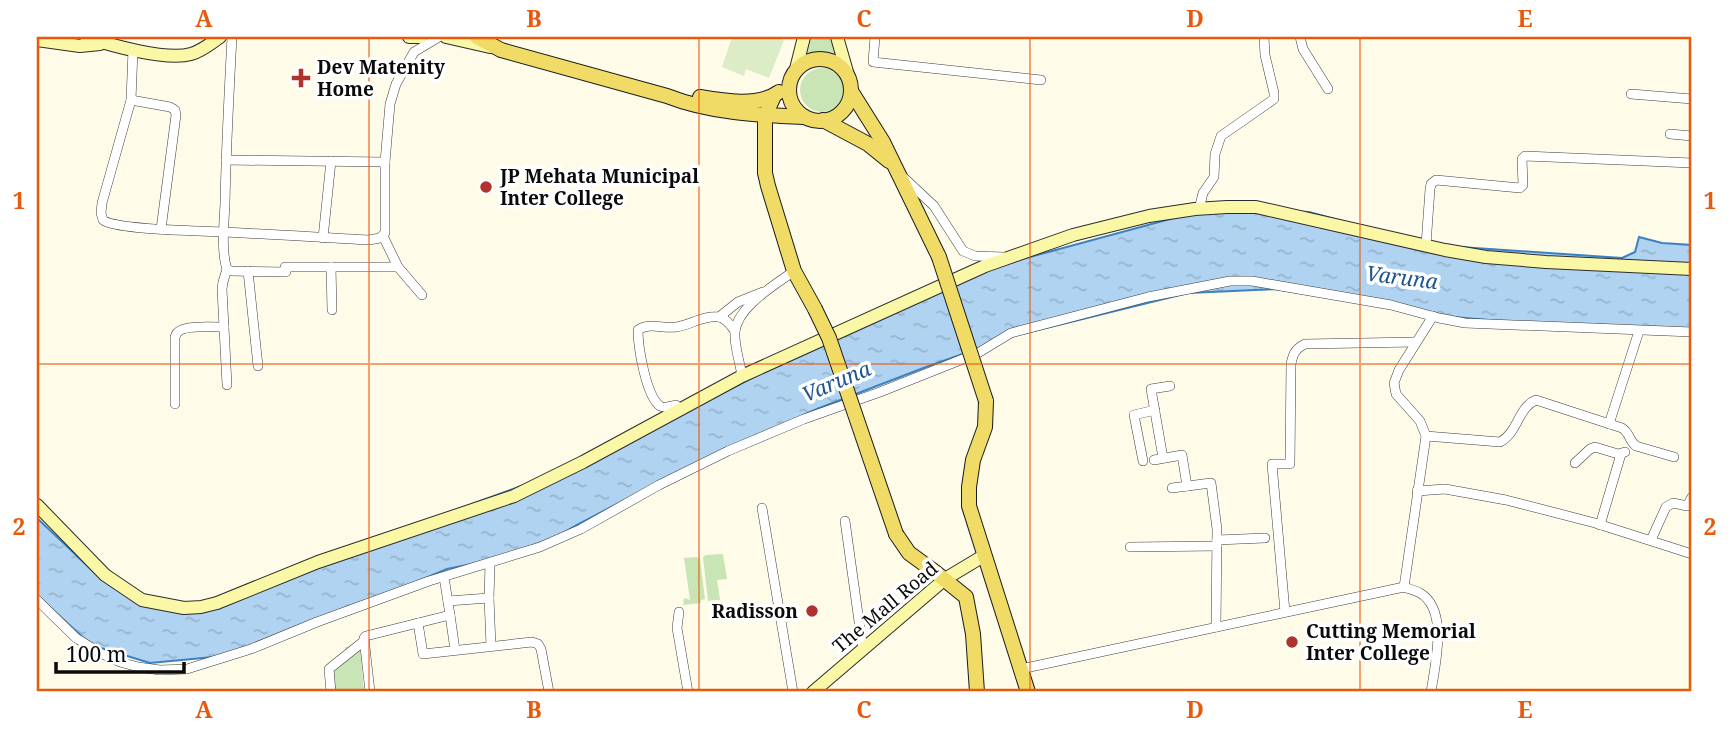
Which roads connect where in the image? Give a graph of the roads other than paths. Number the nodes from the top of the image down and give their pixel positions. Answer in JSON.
{"nodes":[{"id":1,"x":86,"y":37,"type":"edge"},
{"id":2,"x":220,"y":37,"type":"edge"},
{"id":3,"x":232,"y":37,"type":"edge"},
{"id":4,"x":409,"y":37,"type":"edge"},
{"id":5,"x":421,"y":37,"type":"edge"},
{"id":6,"x":439,"y":37,"type":"edge"},
{"id":7,"x":446,"y":37,"type":"edge"},
{"id":8,"x":477,"y":37,"type":"edge"},
{"id":9,"x":804,"y":37,"type":"edge"},
{"id":10,"x":837,"y":37,"type":"edge"},
{"id":11,"x":875,"y":37,"type":"edge"},
{"id":12,"x":1264,"y":37,"type":"edge"},
{"id":13,"x":1300,"y":37,"type":"edge"},
{"id":14,"x":37,"y":40,"type":"edge"},
{"id":15,"x":104,"y":43,"type":"junction"},
{"id":16,"x":133,"y":50,"type":"junction"},
{"id":17,"x":501,"y":50,"type":"junction"},
{"id":18,"x":796,"y":69,"type":"junction"},
{"id":19,"x":1041,"y":80,"type":"dead end"},
{"id":20,"x":789,"y":83,"type":"junction"},
{"id":21,"x":850,"y":85,"type":"junction"},
{"id":22,"x":1328,"y":89,"type":"dead end"},
{"id":23,"x":1631,"y":93,"type":"dead end"},
{"id":24,"x":667,"y":96,"type":"junction"},
{"id":25,"x":774,"y":96,"type":"junction"},
{"id":26,"x":1692,"y":99,"type":"edge"},
{"id":27,"x":131,"y":100,"type":"junction"},
{"id":28,"x":765,"y":116,"type":"junction"},
{"id":29,"x":805,"y":117,"type":"junction"},
{"id":30,"x":824,"y":120,"type":"junction"},
{"id":31,"x":1670,"y":134,"type":"dead end"},
{"id":32,"x":1692,"y":135,"type":"edge"},
{"id":33,"x":226,"y":160,"type":"junction"},
{"id":34,"x":331,"y":161,"type":"junction"},
{"id":35,"x":385,"y":162,"type":"junction"},
{"id":36,"x":1692,"y":163,"type":"edge"},
{"id":37,"x":897,"y":169,"type":"junction"},
{"id":38,"x":1199,"y":209,"type":"junction"},
{"id":39,"x":161,"y":229,"type":"junction"},
{"id":40,"x":224,"y":232,"type":"junction"},
{"id":41,"x":383,"y":236,"type":"junction"},
{"id":42,"x":323,"y":237,"type":"junction"},
{"id":43,"x":1426,"y":245,"type":"junction"},
{"id":44,"x":1012,"y":257,"type":"junction"},
{"id":45,"x":331,"y":267,"type":"junction"},
{"id":46,"x":398,"y":267,"type":"junction"},
{"id":47,"x":228,"y":269,"type":"junction"},
{"id":48,"x":1692,"y":269,"type":"edge"},
{"id":49,"x":248,"y":271,"type":"junction"},
{"id":50,"x":794,"y":271,"type":"junction"},
{"id":51,"x":770,"y":289,"type":"junction"},
{"id":52,"x":422,"y":295,"type":"dead end"},
{"id":53,"x":332,"y":310,"type":"dead end"},
{"id":54,"x":1433,"y":316,"type":"junction"},
{"id":55,"x":719,"y":317,"type":"junction"},
{"id":56,"x":224,"y":327,"type":"junction"},
{"id":57,"x":735,"y":331,"type":"junction"},
{"id":58,"x":1639,"y":331,"type":"junction"},
{"id":59,"x":1692,"y":332,"type":"edge"},
{"id":60,"x":1416,"y":342,"type":"junction"},
{"id":61,"x":258,"y":366,"type":"dead end"},
{"id":62,"x":742,"y":376,"type":"junction"},
{"id":63,"x":226,"y":386,"type":"dead end"},
{"id":64,"x":1170,"y":386,"type":"dead end"},
{"id":65,"x":175,"y":404,"type":"dead end"},
{"id":66,"x":680,"y":410,"type":"junction"},
{"id":67,"x":1155,"y":410,"type":"junction"},
{"id":68,"x":1609,"y":424,"type":"junction"},
{"id":69,"x":1426,"y":436,"type":"junction"},
{"id":70,"x":1634,"y":445,"type":"junction"},
{"id":71,"x":1621,"y":454,"type":"junction"},
{"id":72,"x":1674,"y":457,"type":"dead end"},
{"id":73,"x":1143,"y":461,"type":"dead end"},
{"id":74,"x":1575,"y":463,"type":"dead end"},
{"id":75,"x":1187,"y":486,"type":"junction"},
{"id":76,"x":1172,"y":488,"type":"dead end"},
{"id":77,"x":1417,"y":491,"type":"junction"},
{"id":78,"x":1692,"y":497,"type":"edge"},
{"id":79,"x":37,"y":505,"type":"edge"},
{"id":80,"x":762,"y":508,"type":"dead end"},
{"id":81,"x":845,"y":521,"type":"dead end"},
{"id":82,"x":1600,"y":525,"type":"junction"},
{"id":83,"x":1265,"y":538,"type":"dead end"},
{"id":84,"x":1651,"y":540,"type":"junction"},
{"id":85,"x":1217,"y":543,"type":"junction"},
{"id":86,"x":1130,"y":547,"type":"dead end"},
{"id":87,"x":1692,"y":554,"type":"edge"},
{"id":88,"x":985,"y":555,"type":"junction"},
{"id":89,"x":490,"y":564,"type":"junction"},
{"id":90,"x":444,"y":577,"type":"junction"},
{"id":91,"x":945,"y":579,"type":"junction"},
{"id":92,"x":1404,"y":587,"type":"junction"},
{"id":93,"x":489,"y":598,"type":"junction"},
{"id":94,"x":37,"y":600,"type":"edge"},
{"id":95,"x":448,"y":601,"type":"junction"},
{"id":96,"x":679,"y":612,"type":"dead end"},
{"id":97,"x":1285,"y":612,"type":"junction"},
{"id":98,"x":450,"y":615,"type":"junction"},
{"id":99,"x":418,"y":623,"type":"junction"},
{"id":100,"x":1216,"y":627,"type":"junction"},
{"id":101,"x":364,"y":641,"type":"junction"},
{"id":102,"x":491,"y":646,"type":"junction"},
{"id":103,"x":455,"y":650,"type":"junction"},
{"id":104,"x":863,"y":650,"type":"junction"},
{"id":105,"x":1021,"y":668,"type":"junction"},
{"id":106,"x":331,"y":692,"type":"edge"},
{"id":107,"x":370,"y":692,"type":"edge"},
{"id":108,"x":549,"y":692,"type":"edge"},
{"id":109,"x":688,"y":692,"type":"edge"},
{"id":110,"x":793,"y":692,"type":"edge"},
{"id":111,"x":813,"y":692,"type":"edge"},
{"id":112,"x":977,"y":692,"type":"edge"},
{"id":113,"x":1028,"y":692,"type":"edge"},
{"id":114,"x":1431,"y":692,"type":"edge"}],
"edges":[{"from":1,"to":15,"type":"street"},
{"from":2,"to":16,"type":"street"},
{"from":3,"to":33,"type":"street"},
{"from":4,"to":5,"type":"street"},
{"from":6,"to":35,"type":"street"},
{"from":7,"to":17,"type":"street"},
{"from":8,"to":17,"type":"main road"},
{"from":9,"to":18,"type":"street"},
{"from":10,"to":21,"type":"street"},
{"from":11,"to":19,"type":"street"},
{"from":12,"to":38,"type":"street"},
{"from":13,"to":22,"type":"street"},
{"from":14,"to":15,"type":"street"},
{"from":15,"to":16,"type":"street"},
{"from":16,"to":27,"type":"street"},
{"from":17,"to":24,"type":"main road"},
{"from":18,"to":20,"type":"main road"},
{"from":18,"to":21,"type":"main road"},
{"from":20,"to":25,"type":"main road"},
{"from":20,"to":29,"type":"main road"},
{"from":21,"to":30,"type":"main road"},
{"from":21,"to":37,"type":"main road"},
{"from":23,"to":26,"type":"street"},
{"from":24,"to":25,"type":"main road"},
{"from":24,"to":28,"type":"main road"},
{"from":25,"to":28,"type":"main road"},
{"from":27,"to":39,"type":"street"},
{"from":27,"to":39,"type":"street"},
{"from":28,"to":29,"type":"main road"},
{"from":28,"to":50,"type":"main road"},
{"from":29,"to":30,"type":"main road"},
{"from":30,"to":37,"type":"main road"},
{"from":31,"to":32,"type":"street"},
{"from":33,"to":34,"type":"street"},
{"from":33,"to":40,"type":"street"},
{"from":34,"to":35,"type":"street"},
{"from":34,"to":42,"type":"street"},
{"from":35,"to":41,"type":"street"},
{"from":36,"to":43,"type":"street"},
{"from":37,"to":44,"type":"street"},
{"from":37,"to":88,"type":"main road","bridge":true},
{"from":38,"to":43,"type":"street"},
{"from":38,"to":44,"type":"street"},
{"from":39,"to":40,"type":"street"},
{"from":40,"to":42,"type":"street"},
{"from":40,"to":47,"type":"street"},
{"from":41,"to":42,"type":"street"},
{"from":41,"to":46,"type":"street"},
{"from":43,"to":48,"type":"street"},
{"from":44,"to":62,"type":"street"},
{"from":45,"to":46,"type":"street"},
{"from":45,"to":49,"type":"street"},
{"from":45,"to":53,"type":"street"},
{"from":46,"to":52,"type":"street"},
{"from":47,"to":49,"type":"street"},
{"from":47,"to":56,"type":"street"},
{"from":49,"to":61,"type":"street"},
{"from":50,"to":51,"type":"street"},
{"from":50,"to":91,"type":"main road","bridge":true},
{"from":51,"to":55,"type":"street"},
{"from":51,"to":57,"type":"street"},
{"from":54,"to":58,"type":"street"},
{"from":54,"to":60,"type":"street"},
{"from":54,"to":89,"type":"street"},
{"from":55,"to":57,"type":"street"},
{"from":55,"to":66,"type":"street"},
{"from":56,"to":63,"type":"street"},
{"from":56,"to":65,"type":"street"},
{"from":57,"to":62,"type":"street"},
{"from":58,"to":59,"type":"street"},
{"from":58,"to":68,"type":"street"},
{"from":60,"to":69,"type":"street"},
{"from":60,"to":97,"type":"street"},
{"from":62,"to":66,"type":"street"},
{"from":64,"to":67,"type":"street"},
{"from":66,"to":79,"type":"street"},
{"from":67,"to":73,"type":"street"},
{"from":67,"to":75,"type":"street"},
{"from":68,"to":69,"type":"street"},
{"from":68,"to":70,"type":"street"},
{"from":69,"to":77,"type":"street"},
{"from":70,"to":71,"type":"street"},
{"from":70,"to":72,"type":"street"},
{"from":71,"to":74,"type":"street"},
{"from":71,"to":82,"type":"street"},
{"from":75,"to":76,"type":"street"},
{"from":75,"to":85,"type":"street"},
{"from":77,"to":82,"type":"street"},
{"from":77,"to":92,"type":"street"},
{"from":78,"to":84,"type":"street"},
{"from":80,"to":110,"type":"street"},
{"from":81,"to":104,"type":"street"},
{"from":82,"to":84,"type":"street"},
{"from":83,"to":85,"type":"street"},
{"from":84,"to":87,"type":"street"},
{"from":85,"to":86,"type":"street"},
{"from":85,"to":100,"type":"street"},
{"from":88,"to":91,"type":"street","name":"The Mall Road"},
{"from":88,"to":105,"type":"main road"},
{"from":89,"to":90,"type":"street"},
{"from":89,"to":93,"type":"street"},
{"from":90,"to":94,"type":"street"},
{"from":90,"to":95,"type":"street"},
{"from":91,"to":104,"type":"street","name":"The Mall Road"},
{"from":91,"to":112,"type":"main road"},
{"from":92,"to":97,"type":"street"},
{"from":92,"to":114,"type":"street"},
{"from":93,"to":95,"type":"street"},
{"from":93,"to":102,"type":"street"},
{"from":95,"to":98,"type":"street"},
{"from":96,"to":109,"type":"street"},
{"from":97,"to":100,"type":"street"},
{"from":98,"to":99,"type":"street"},
{"from":98,"to":103,"type":"street"},
{"from":99,"to":101,"type":"street"},
{"from":99,"to":103,"type":"street"},
{"from":100,"to":105,"type":"street"},
{"from":101,"to":106,"type":"street"},
{"from":101,"to":107,"type":"street"},
{"from":102,"to":103,"type":"street"},
{"from":102,"to":108,"type":"street"},
{"from":104,"to":111,"type":"street","name":"The Mall Road"},
{"from":105,"to":113,"type":"main road"}]}
